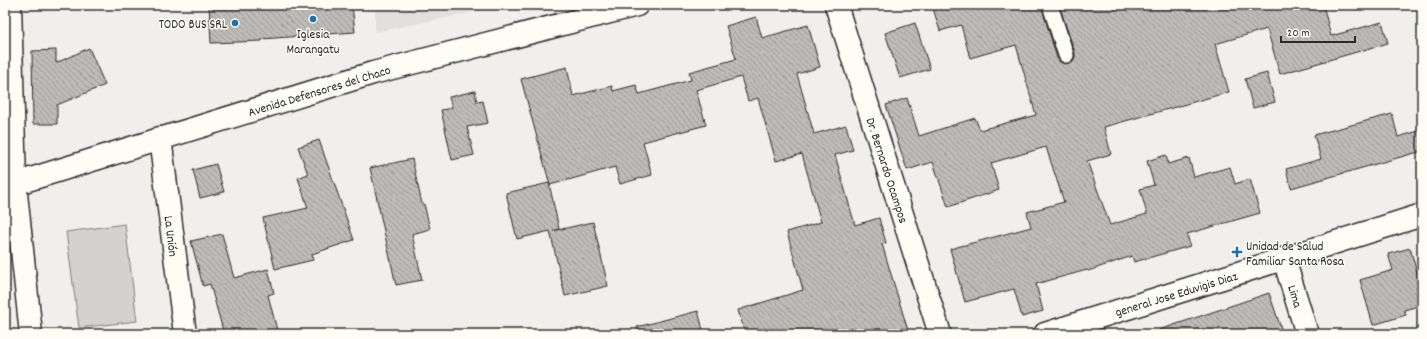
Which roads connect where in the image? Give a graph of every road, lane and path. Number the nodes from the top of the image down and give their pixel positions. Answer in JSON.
{"nodes":[{"id":1,"x":10,"y":5,"type":"edge"},
{"id":2,"x":637,"y":5,"type":"edge"},
{"id":3,"x":836,"y":5,"type":"edge"},
{"id":4,"x":1050,"y":5,"type":"edge"},
{"id":5,"x":1066,"y":55,"type":"dead end"},
{"id":6,"x":160,"y":138,"type":"junction"},
{"id":7,"x":10,"y":185,"type":"edge"},
{"id":8,"x":1422,"y":215,"type":"edge"},
{"id":9,"x":1284,"y":259,"type":"junction"},
{"id":10,"x":31,"y":334,"type":"edge"},
{"id":11,"x":185,"y":334,"type":"edge"},
{"id":12,"x":940,"y":334,"type":"edge"},
{"id":13,"x":1045,"y":334,"type":"edge"},
{"id":14,"x":1307,"y":334,"type":"edge"}],
"edges":[{"from":1,"to":7,"type":"street"},
{"from":2,"to":6,"type":"street","name":"Avenida Defensores del Chaco"},
{"from":3,"to":12,"type":"street","name":"Dr. Bernardo Ocampos"},
{"from":4,"to":5,"type":"lane"},
{"from":6,"to":7,"type":"street","name":"Avenida Defensores del Chaco"},
{"from":6,"to":11,"type":"street","name":"La Unión"},
{"from":7,"to":10,"type":"street"},
{"from":8,"to":9,"type":"street","name":"general Jose Eduvigis Diaz"},
{"from":9,"to":13,"type":"street","name":"general Jose Eduvigis Diaz"},
{"from":9,"to":14,"type":"street","name":"Lima"}]}
